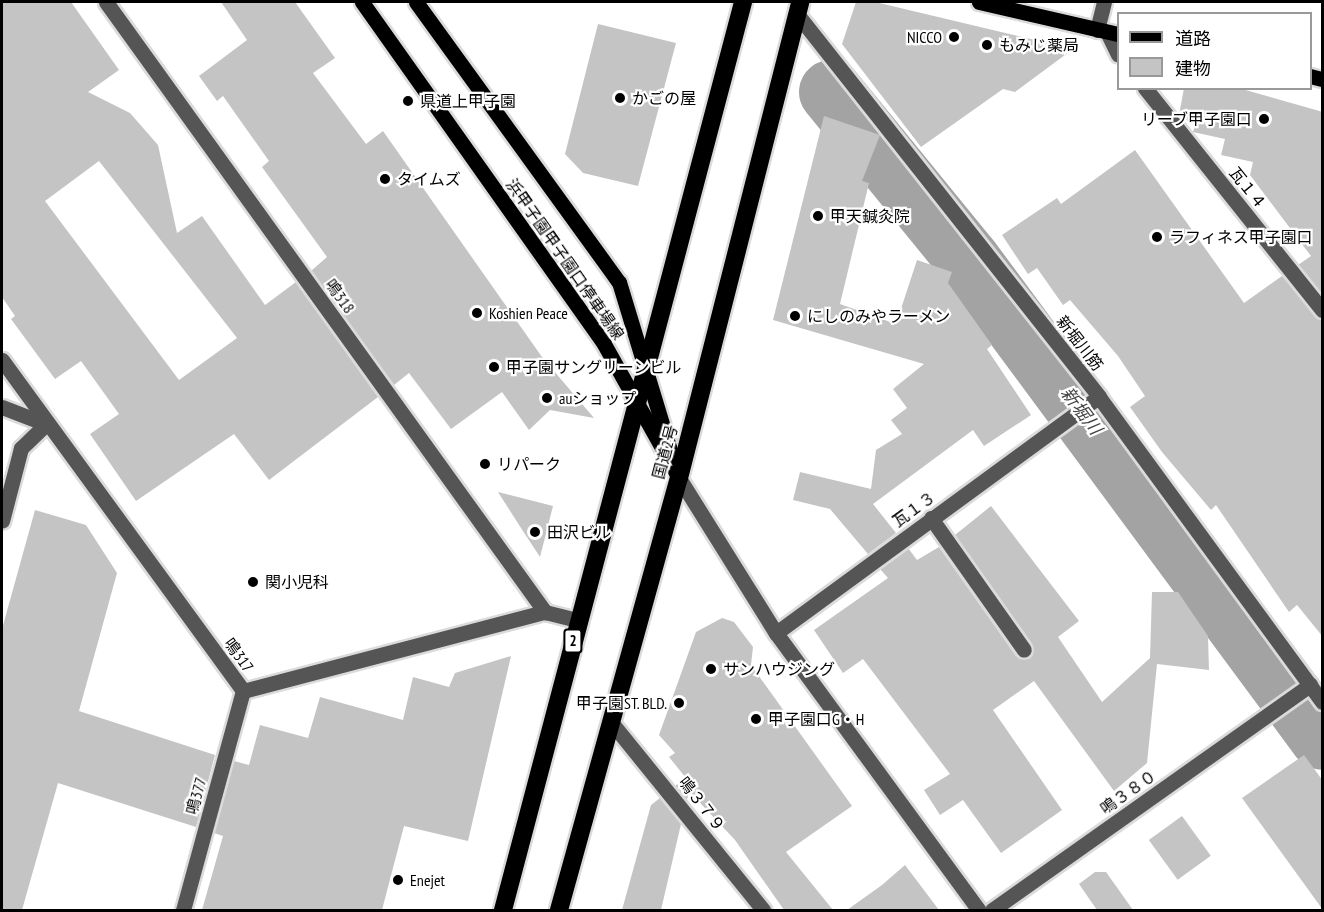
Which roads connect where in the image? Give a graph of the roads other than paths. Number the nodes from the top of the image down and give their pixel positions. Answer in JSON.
{"nodes":[{"id":1,"x":106,"y":2,"type":"edge"},
{"id":2,"x":362,"y":2,"type":"edge"},
{"id":3,"x":416,"y":2,"type":"edge"},
{"id":4,"x":743,"y":2,"type":"edge"},
{"id":5,"x":979,"y":2,"type":"edge"},
{"id":6,"x":1104,"y":2,"type":"edge"},
{"id":7,"x":799,"y":8,"type":"edge"},
{"id":8,"x":1107,"y":32,"type":"edge"},
{"id":9,"x":1117,"y":51,"type":"edge"},
{"id":10,"x":1147,"y":90,"type":"edge"},
{"id":11,"x":1323,"y":310,"type":"edge"},
{"id":12,"x":2,"y":360,"type":"edge"},
{"id":13,"x":648,"y":374,"type":"junction"},
{"id":14,"x":1094,"y":401,"type":"junction"},
{"id":15,"x":2,"y":408,"type":"edge"},
{"id":16,"x":638,"y":410,"type":"junction"},
{"id":17,"x":46,"y":424,"type":"junction"},
{"id":18,"x":679,"y":478,"type":"junction"},
{"id":19,"x":931,"y":518,"type":"junction"},
{"id":20,"x":2,"y":521,"type":"edge"},
{"id":21,"x":545,"y":612,"type":"junction"},
{"id":22,"x":578,"y":620,"type":"junction"},
{"id":23,"x":776,"y":633,"type":"junction"},
{"id":24,"x":1024,"y":650,"type":"dead end"},
{"id":25,"x":1305,"y":689,"type":"junction"},
{"id":26,"x":243,"y":691,"type":"junction"},
{"id":27,"x":1323,"y":702,"type":"edge"},
{"id":28,"x":611,"y":722,"type":"junction"},
{"id":29,"x":183,"y":910,"type":"edge"},
{"id":30,"x":503,"y":910,"type":"edge"},
{"id":31,"x":559,"y":910,"type":"edge"},
{"id":32,"x":763,"y":910,"type":"edge"},
{"id":33,"x":979,"y":910,"type":"edge"},
{"id":34,"x":992,"y":910,"type":"edge"}],
"edges":[{"from":1,"to":21,"type":"street","name":"鳴318"},
{"from":2,"to":16,"type":"main road","name":"浜甲子園甲子園口停車場線"},
{"from":3,"to":13,"type":"main road","name":"浜甲子園甲子園口停車場線"},
{"from":4,"to":13,"type":"highway","number":"2"},
{"from":5,"to":8,"type":"main road"},
{"from":6,"to":8,"type":"street"},
{"from":7,"to":14,"type":"street","name":"新堀川筋"},
{"from":7,"to":18,"type":"highway","name":"国道2号"},
{"from":8,"to":9,"type":"street"},
{"from":10,"to":11,"type":"street","name":"瓦１４"},
{"from":12,"to":17,"type":"street","name":"鳴317"},
{"from":13,"to":16,"type":"highway","number":"2"},
{"from":13,"to":18,"type":"main road","name":"浜甲子園甲子園口停車場線"},
{"from":14,"to":19,"type":"street","name":"瓦１３"},
{"from":14,"to":25,"type":"street","name":"新堀川筋"},
{"from":15,"to":17,"type":"street"},
{"from":16,"to":18,"type":"main road","name":"浜甲子園甲子園口停車場線"},
{"from":16,"to":22,"type":"highway","number":"2"},
{"from":17,"to":20,"type":"street"},
{"from":17,"to":26,"type":"street","name":"鳴317"},
{"from":18,"to":23,"type":"street"},
{"from":18,"to":28,"type":"highway","name":"国道2号"},
{"from":19,"to":23,"type":"street","name":"瓦１３"},
{"from":19,"to":24,"type":"street"},
{"from":21,"to":22,"type":"street","name":"鳴317"},
{"from":21,"to":26,"type":"street","name":"鳴317"},
{"from":22,"to":30,"type":"highway","number":"2"},
{"from":23,"to":33,"type":"street"},
{"from":25,"to":27,"type":"street","name":"新堀川筋"},
{"from":25,"to":34,"type":"street","name":"鳴３８０"},
{"from":26,"to":29,"type":"street","name":"鳴377"},
{"from":28,"to":31,"type":"highway","name":"国道2号"},
{"from":28,"to":32,"type":"street","name":"鳴３７９"}]}
